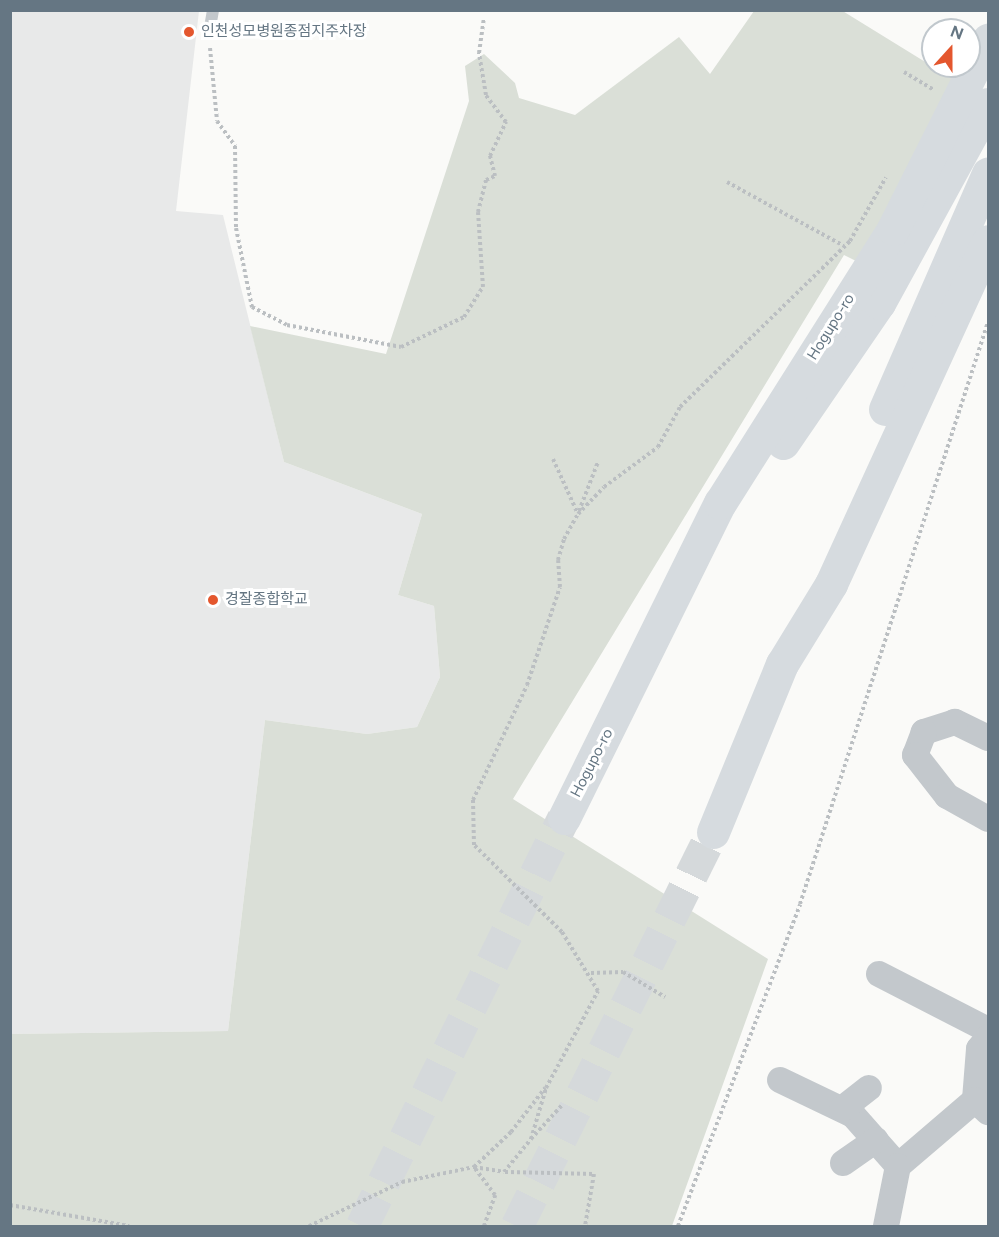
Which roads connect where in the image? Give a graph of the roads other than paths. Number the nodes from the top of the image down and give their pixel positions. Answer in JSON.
{"nodes":[{"id":1,"x":213,"y":10,"type":"edge"},
{"id":2,"x":209,"y":33,"type":"road end"},
{"id":3,"x":988,"y":40,"type":"edge"},
{"id":4,"x":988,"y":104,"type":"edge"},
{"id":5,"x":988,"y":173,"type":"edge"},
{"id":6,"x":988,"y":241,"type":"edge"},
{"id":7,"x":668,"y":611,"type":"junction"},
{"id":8,"x":782,"y":664,"type":"junction"},
{"id":9,"x":988,"y":738,"type":"edge"},
{"id":10,"x":564,"y":818,"type":"tunnel mouth"},
{"id":11,"x":988,"y":819,"type":"edge"},
{"id":12,"x":714,"y":832,"type":"tunnel mouth"},
{"id":13,"x":879,"y":974,"type":"dead end"},
{"id":14,"x":988,"y":1030,"type":"edge"},
{"id":15,"x":988,"y":1037,"type":"edge"},
{"id":16,"x":780,"y":1080,"type":"dead end"},
{"id":17,"x":868,"y":1088,"type":"dead end"},
{"id":18,"x":982,"y":1106,"type":"edge"},
{"id":19,"x":842,"y":1109,"type":"junction"},
{"id":20,"x":876,"y":1140,"type":"junction"},
{"id":21,"x":843,"y":1163,"type":"dead end"},
{"id":22,"x":898,"y":1166,"type":"junction"},
{"id":23,"x":886,"y":1227,"type":"edge"}],
"edges":[{"from":1,"to":2,"type":"lane"},
{"from":3,"to":7,"type":"main road","name":"Hogupo-ro"},
{"from":4,"to":7,"type":"main road","name":"Hogupo-ro"},
{"from":5,"to":8,"type":"main road"},
{"from":6,"to":8,"type":"main road"},
{"from":7,"to":10,"type":"main road","name":"Hogupo-ro"},
{"from":8,"to":12,"type":"main road"},
{"from":9,"to":11,"type":"street"},
{"from":13,"to":14,"type":"street"},
{"from":15,"to":18,"type":"street"},
{"from":16,"to":19,"type":"street"},
{"from":17,"to":19,"type":"street"},
{"from":18,"to":22,"type":"street"},
{"from":19,"to":20,"type":"street"},
{"from":20,"to":21,"type":"street"},
{"from":20,"to":22,"type":"street"},
{"from":22,"to":23,"type":"street"}]}
